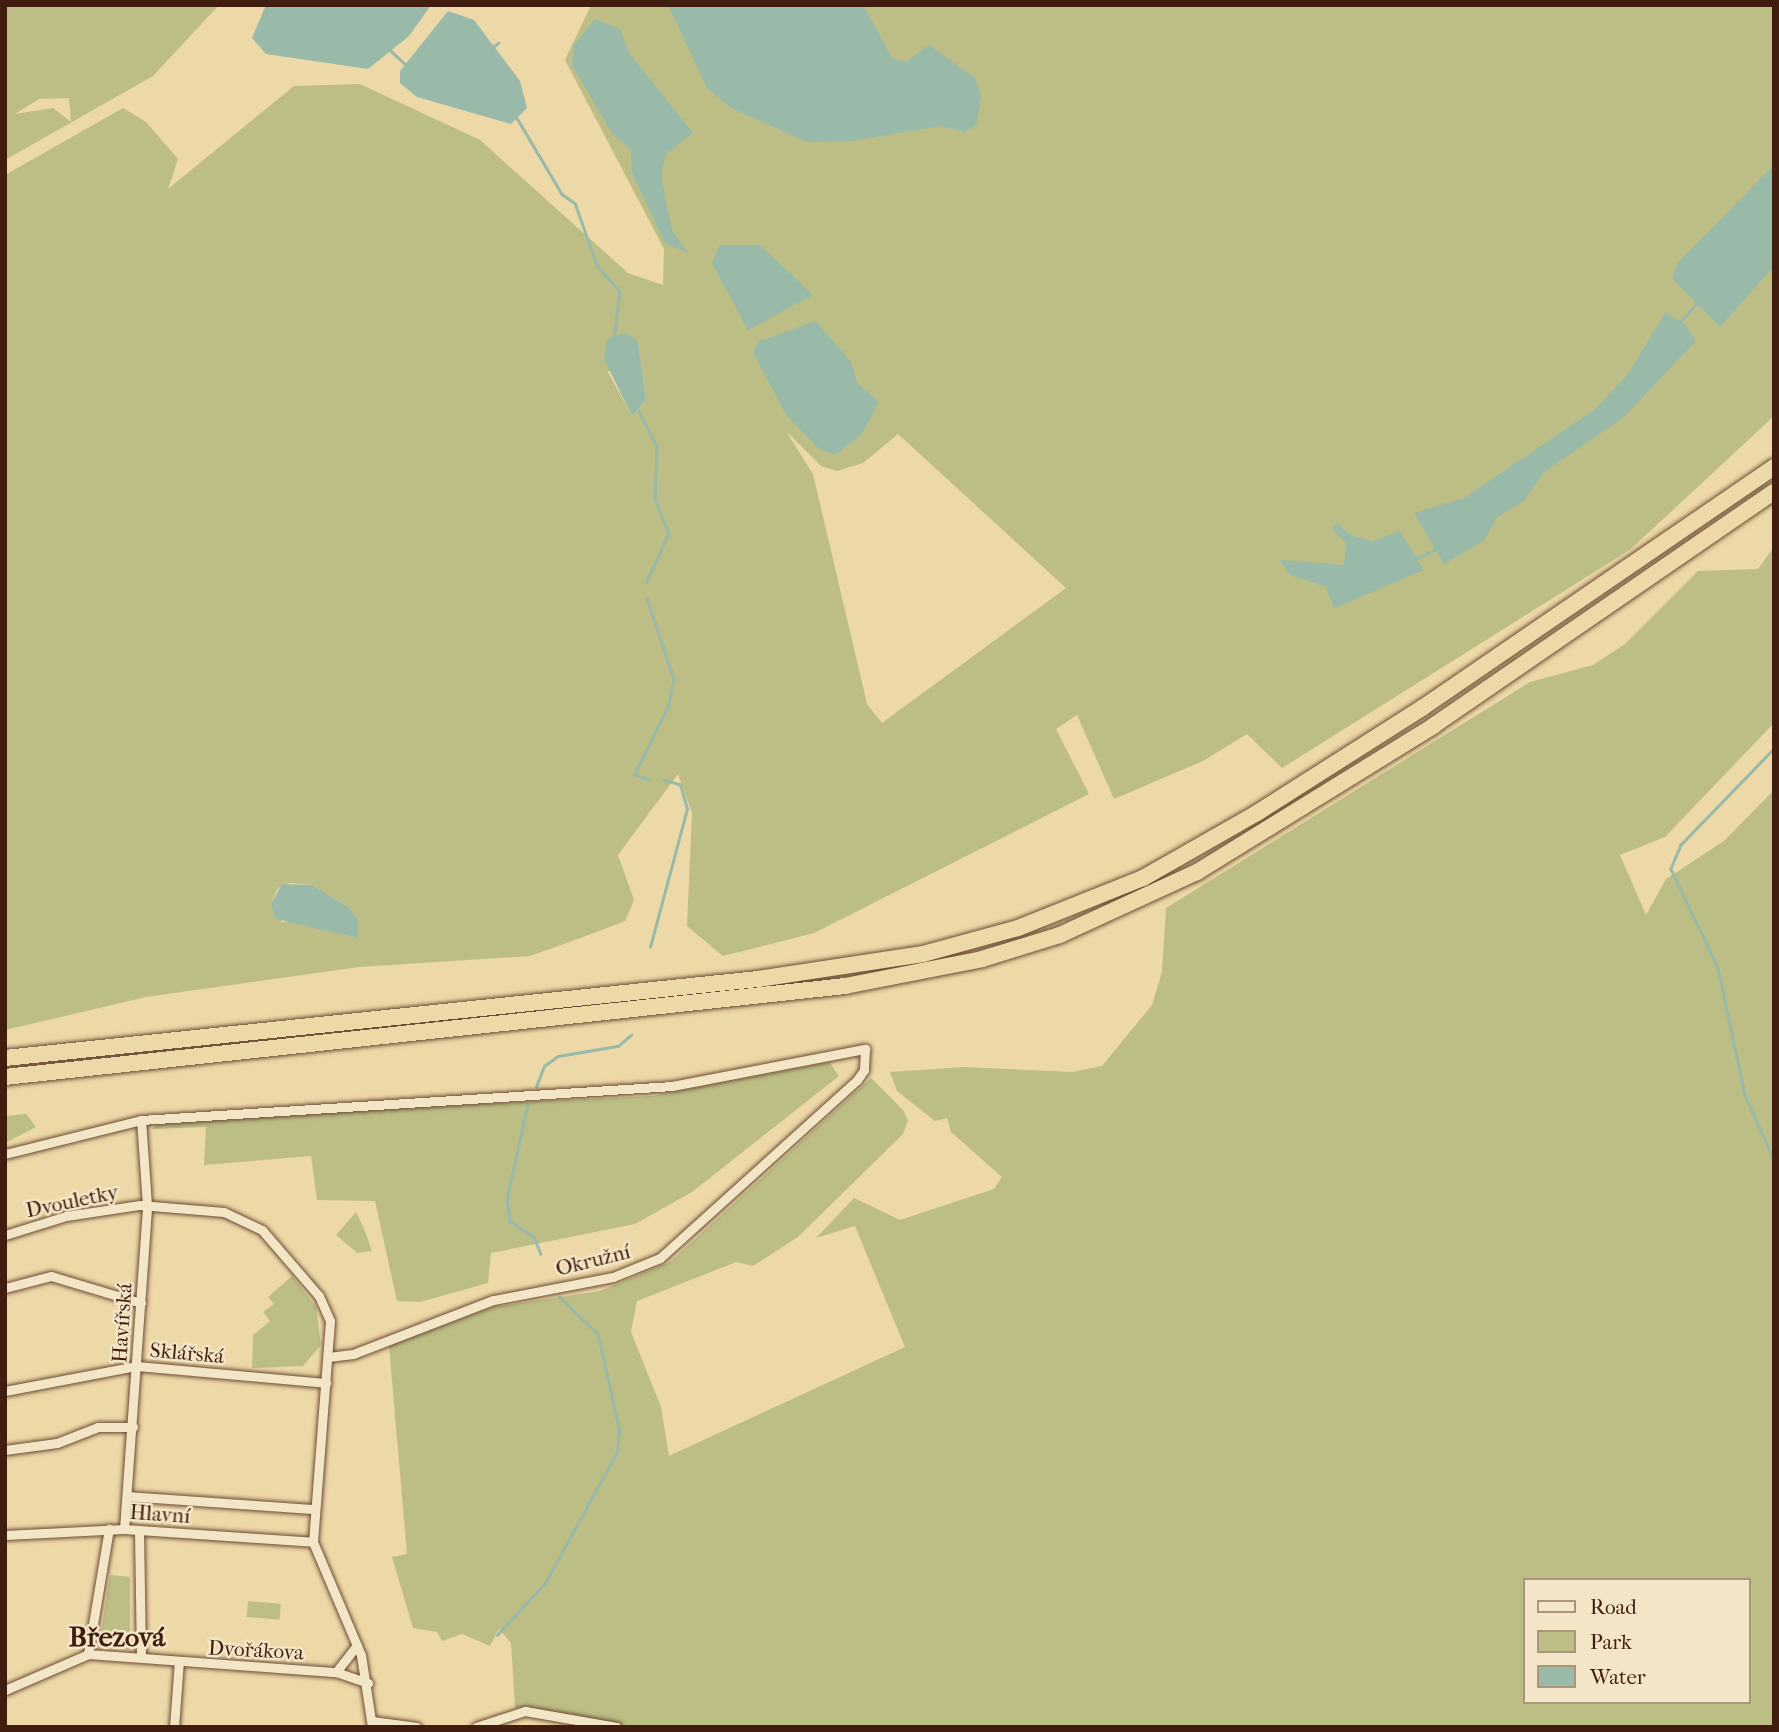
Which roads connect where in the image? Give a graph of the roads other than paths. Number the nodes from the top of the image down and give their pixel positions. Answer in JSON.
{"nodes":[{"id":1,"x":1774,"y":467,"type":"edge"},
{"id":2,"x":1774,"y":492,"type":"edge"},
{"id":3,"x":5,"y":1058,"type":"edge"},
{"id":4,"x":5,"y":1077,"type":"edge"},
{"id":5,"x":141,"y":1120,"type":"junction"},
{"id":6,"x":5,"y":1154,"type":"edge"},
{"id":7,"x":147,"y":1205,"type":"junction"},
{"id":8,"x":5,"y":1234,"type":"edge"},
{"id":9,"x":5,"y":1288,"type":"edge"},
{"id":10,"x":141,"y":1303,"type":"junction"},
{"id":11,"x":328,"y":1357,"type":"junction"},
{"id":12,"x":136,"y":1366,"type":"junction"},
{"id":13,"x":326,"y":1383,"type":"junction"},
{"id":14,"x":5,"y":1391,"type":"edge"},
{"id":15,"x":133,"y":1427,"type":"junction"},
{"id":16,"x":5,"y":1450,"type":"edge"},
{"id":17,"x":127,"y":1496,"type":"junction"},
{"id":18,"x":316,"y":1509,"type":"junction"},
{"id":19,"x":109,"y":1529,"type":"junction"},
{"id":20,"x":124,"y":1529,"type":"junction"},
{"id":21,"x":139,"y":1530,"type":"junction"},
{"id":22,"x":5,"y":1535,"type":"edge"},
{"id":23,"x":313,"y":1542,"type":"junction"},
{"id":24,"x":357,"y":1645,"type":"junction"},
{"id":25,"x":88,"y":1654,"type":"junction"},
{"id":26,"x":141,"y":1656,"type":"junction"},
{"id":27,"x":179,"y":1661,"type":"junction"},
{"id":28,"x":336,"y":1672,"type":"junction"},
{"id":29,"x":368,"y":1683,"type":"junction"},
{"id":30,"x":5,"y":1690,"type":"edge"},
{"id":31,"x":372,"y":1724,"type":"edge"},
{"id":32,"x":496,"y":1724,"type":"edge"},
{"id":33,"x":174,"y":1727,"type":"edge"},
{"id":34,"x":417,"y":1727,"type":"edge"},
{"id":35,"x":476,"y":1727,"type":"edge"},
{"id":36,"x":618,"y":1727,"type":"edge"}],
"edges":[{"from":1,"to":3,"type":"highway"},
{"from":2,"to":4,"type":"highway"},
{"from":5,"to":6,"type":"street"},
{"from":5,"to":7,"type":"street","name":"Havířská"},
{"from":5,"to":11,"type":"street","name":"Okružní"},
{"from":7,"to":8,"type":"street","name":"Dvouletky"},
{"from":7,"to":10,"type":"street","name":"Havířská"},
{"from":7,"to":11,"type":"street"},
{"from":9,"to":10,"type":"street"},
{"from":10,"to":12,"type":"street","name":"Havířská"},
{"from":11,"to":13,"type":"street"},
{"from":12,"to":13,"type":"street","name":"Sklářská"},
{"from":12,"to":14,"type":"street","name":"Sklářská"},
{"from":12,"to":15,"type":"street","name":"Havířská"},
{"from":13,"to":18,"type":"street"},
{"from":15,"to":16,"type":"street"},
{"from":15,"to":17,"type":"street","name":"Havířská"},
{"from":17,"to":18,"type":"street"},
{"from":17,"to":20,"type":"street","name":"Havířská"},
{"from":18,"to":23,"type":"street"},
{"from":19,"to":20,"type":"street","name":"Hlavní"},
{"from":19,"to":22,"type":"street","name":"Hlavní"},
{"from":19,"to":25,"type":"street"},
{"from":20,"to":21,"type":"street","name":"Hlavní"},
{"from":21,"to":23,"type":"street","name":"Hlavní"},
{"from":21,"to":26,"type":"street"},
{"from":23,"to":24,"type":"street"},
{"from":24,"to":28,"type":"street"},
{"from":24,"to":29,"type":"street"},
{"from":25,"to":26,"type":"street","name":"Dvořákova"},
{"from":25,"to":30,"type":"street"},
{"from":26,"to":27,"type":"street","name":"Dvořákova"},
{"from":27,"to":28,"type":"street","name":"Dvořákova"},
{"from":27,"to":33,"type":"street"},
{"from":28,"to":29,"type":"street","name":"Dvořákova"},
{"from":29,"to":31,"type":"street"},
{"from":31,"to":34,"type":"street"},
{"from":32,"to":35,"type":"street"},
{"from":32,"to":36,"type":"street"}]}
